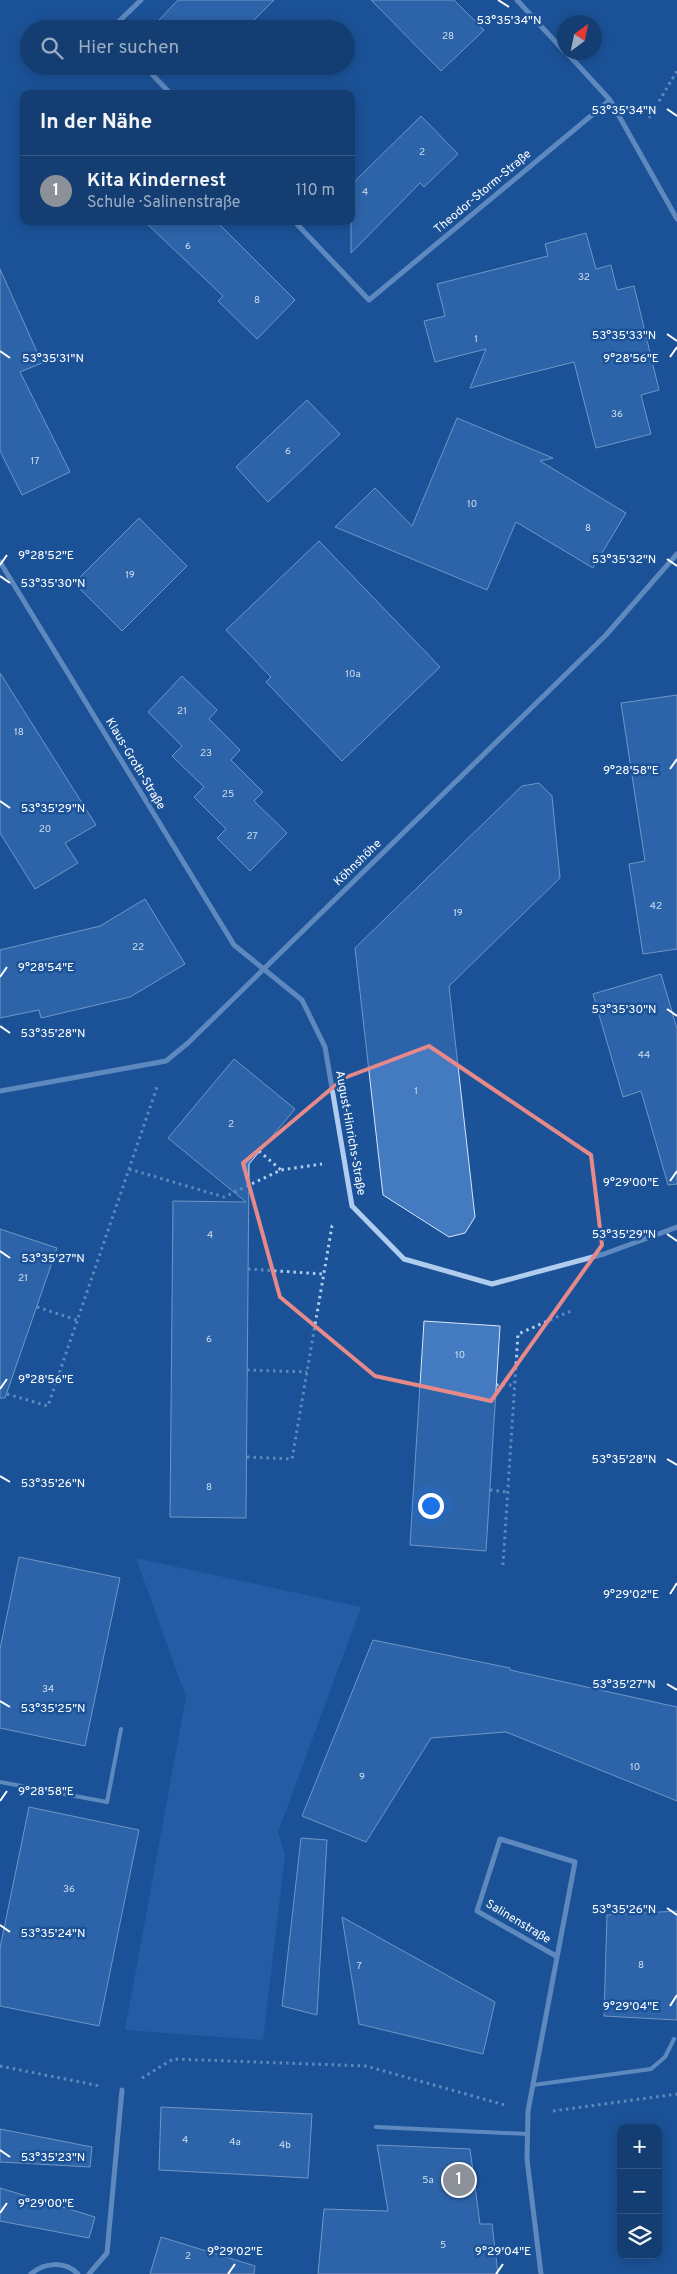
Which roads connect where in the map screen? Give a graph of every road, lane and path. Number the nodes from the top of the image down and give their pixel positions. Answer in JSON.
{"nodes":[{"id":1,"x":141,"y":0,"type":"edge"},
{"id":2,"x":517,"y":0,"type":"edge"},
{"id":3,"x":120,"y":20,"type":"edge"},
{"id":4,"x":557,"y":43,"type":"edge"},
{"id":5,"x":572,"y":60,"type":"edge"},
{"id":6,"x":677,"y":71,"type":"edge"},
{"id":7,"x":153,"y":75,"type":"edge"},
{"id":8,"x":167,"y":90,"type":"edge"},
{"id":9,"x":610,"y":100,"type":"junction"},
{"id":10,"x":634,"y":143,"type":"junction"},
{"id":11,"x":677,"y":219,"type":"edge"},
{"id":12,"x":298,"y":225,"type":"edge"},
{"id":13,"x":677,"y":554,"type":"edge"},
{"id":14,"x":0,"y":562,"type":"edge"},
{"id":15,"x":263,"y":969,"type":"junction"},
{"id":16,"x":166,"y":1061,"type":"junction"},
{"id":17,"x":0,"y":1091,"type":"edge"},
{"id":18,"x":259,"y":1151,"type":"dead end"},
{"id":19,"x":344,"y":1160,"type":"junction"},
{"id":20,"x":129,"y":1169,"type":"junction"},
{"id":21,"x":281,"y":1170,"type":"junction"},
{"id":22,"x":352,"y":1206,"type":"junction"},
{"id":23,"x":677,"y":1227,"type":"edge"},
{"id":24,"x":248,"y":1269,"type":"dead end"},
{"id":25,"x":323,"y":1274,"type":"junction"},
{"id":26,"x":37,"y":1307,"type":"dead end"},
{"id":27,"x":571,"y":1311,"type":"dead end"},
{"id":28,"x":77,"y":1320,"type":"junction"},
{"id":29,"x":247,"y":1370,"type":"dead end"},
{"id":30,"x":307,"y":1372,"type":"junction"},
{"id":31,"x":496,"y":1385,"type":"dead end"},
{"id":32,"x":515,"y":1385,"type":"junction"},
{"id":33,"x":7,"y":1394,"type":"dead end"},
{"id":34,"x":247,"y":1457,"type":"dead end"},
{"id":35,"x":490,"y":1490,"type":"dead end"},
{"id":36,"x":508,"y":1492,"type":"junction"},
{"id":37,"x":503,"y":1565,"type":"dead end"},
{"id":38,"x":121,"y":1729,"type":"dead end"},
{"id":39,"x":0,"y":1782,"type":"edge"},
{"id":40,"x":556,"y":1956,"type":"junction"},
{"id":41,"x":674,"y":2039,"type":"dead end"},
{"id":42,"x":0,"y":2066,"type":"edge"},
{"id":43,"x":533,"y":2085,"type":"junction"},
{"id":44,"x":122,"y":2090,"type":"junction"},
{"id":45,"x":677,"y":2094,"type":"edge"},
{"id":46,"x":528,"y":2111,"type":"junction"},
{"id":47,"x":376,"y":2127,"type":"dead end"},
{"id":48,"x":528,"y":2134,"type":"junction"},
{"id":49,"x":31,"y":2274,"type":"edge"},
{"id":50,"x":78,"y":2274,"type":"edge"},
{"id":51,"x":89,"y":2274,"type":"edge"},
{"id":52,"x":541,"y":2274,"type":"edge"}],
"edges":[{"from":1,"to":3,"type":"street"},
{"from":2,"to":4,"type":"street"},
{"from":5,"to":9,"type":"street"},
{"from":6,"to":10,"type":"path"},
{"from":7,"to":8,"type":"street"},
{"from":9,"to":10,"type":"street"},
{"from":9,"to":12,"type":"street","name":"Theodor-Storm-Straße"},
{"from":10,"to":11,"type":"street"},
{"from":13,"to":15,"type":"street","name":"Köhnshöhe"},
{"from":14,"to":15,"type":"street","name":"Klaus-Groth-Straße"},
{"from":15,"to":16,"type":"street","name":"Köhnshöhe"},
{"from":15,"to":19,"type":"street","name":"August-Hinrichs-Straße"},
{"from":16,"to":17,"type":"street","name":"Köhnshöhe"},
{"from":16,"to":20,"type":"path"},
{"from":18,"to":21,"type":"path"},
{"from":19,"to":21,"type":"path"},
{"from":19,"to":22,"type":"street","name":"August-Hinrichs-Straße"},
{"from":20,"to":21,"type":"path"},
{"from":20,"to":28,"type":"path"},
{"from":22,"to":23,"type":"street","name":"August-Hinrichs-Straße"},
{"from":22,"to":25,"type":"path"},
{"from":24,"to":25,"type":"path"},
{"from":25,"to":30,"type":"path"},
{"from":26,"to":28,"type":"path"},
{"from":27,"to":32,"type":"path"},
{"from":28,"to":33,"type":"path"},
{"from":29,"to":30,"type":"path"},
{"from":30,"to":34,"type":"path"},
{"from":31,"to":32,"type":"path"},
{"from":32,"to":36,"type":"path"},
{"from":35,"to":36,"type":"path"},
{"from":36,"to":37,"type":"path"},
{"from":38,"to":39,"type":"lane"},
{"from":40,"to":40,"type":"street","name":"Salinenstraße"},
{"from":40,"to":43,"type":"street","name":"Salinenstraße"},
{"from":41,"to":43,"type":"lane"},
{"from":42,"to":44,"type":"path"},
{"from":43,"to":46,"type":"street","name":"Salinenstraße"},
{"from":44,"to":46,"type":"path"},
{"from":44,"to":51,"type":"street"},
{"from":45,"to":46,"type":"path"},
{"from":46,"to":48,"type":"street","name":"Salinenstraße"},
{"from":47,"to":48,"type":"lane"},
{"from":48,"to":52,"type":"street","name":"Salinenstraße"},
{"from":49,"to":50,"type":"street"}]}
